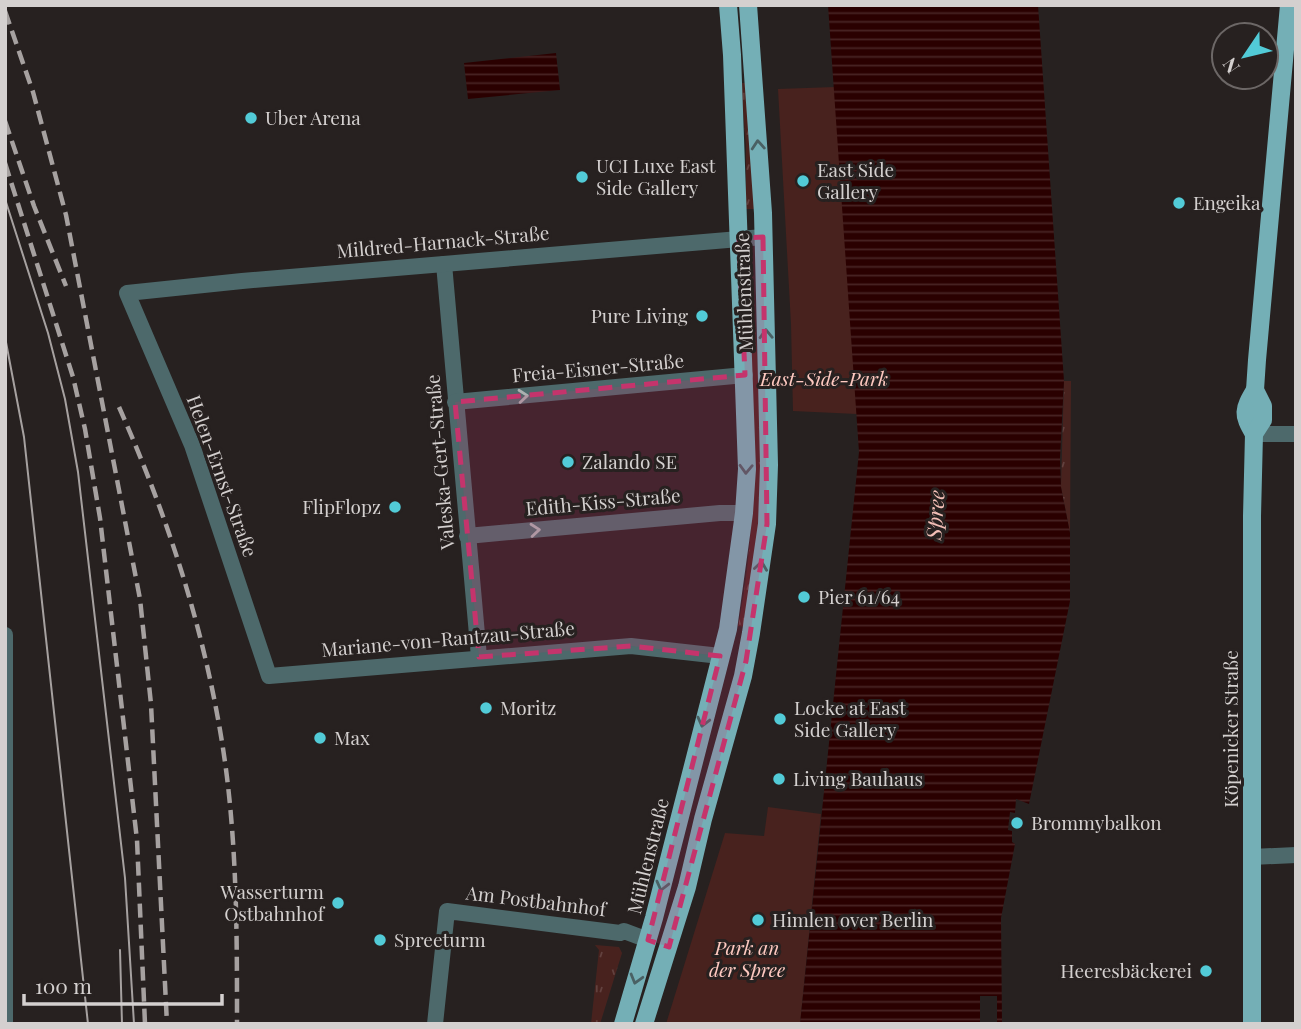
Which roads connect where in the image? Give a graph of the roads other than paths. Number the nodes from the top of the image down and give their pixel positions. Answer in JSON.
{"nodes":[{"id":1,"x":728,"y":5,"type":"edge"},
{"id":2,"x":748,"y":5,"type":"edge"},
{"id":3,"x":1289,"y":5,"type":"edge"},
{"id":4,"x":763,"y":237,"type":"junction"},
{"id":5,"x":740,"y":238,"type":"junction"},
{"id":6,"x":443,"y":264,"type":"junction"},
{"id":7,"x":127,"y":293,"type":"joint"},
{"id":8,"x":745,"y":375,"type":"junction"},
{"id":9,"x":455,"y":402,"type":"junction"},
{"id":10,"x":1254,"y":434,"type":"junction"},
{"id":11,"x":1296,"y":434,"type":"edge"},
{"id":12,"x":744,"y":513,"type":"junction"},
{"id":13,"x":467,"y":536,"type":"junction"},
{"id":14,"x":5,"y":635,"type":"edge"},
{"id":15,"x":720,"y":656,"type":"junction"},
{"id":16,"x":479,"y":657,"type":"junction"},
{"id":17,"x":746,"y":661,"type":"junction"},
{"id":18,"x":269,"y":676,"type":"joint"},
{"id":19,"x":6,"y":752,"type":"edge"},
{"id":20,"x":1296,"y":855,"type":"edge"},
{"id":21,"x":1252,"y":857,"type":"junction"},
{"id":22,"x":648,"y":940,"type":"junction"},
{"id":23,"x":669,"y":947,"type":"junction"},
{"id":24,"x":5,"y":1024,"type":"edge"},
{"id":25,"x":435,"y":1024,"type":"edge"},
{"id":26,"x":623,"y":1024,"type":"edge"},
{"id":27,"x":644,"y":1024,"type":"edge"},
{"id":28,"x":1252,"y":1024,"type":"edge"}],
"edges":[{"from":1,"to":5,"type":"main road","name":"Mühlenstraße"},
{"from":4,"to":2,"type":"main road","name":"Mühlenstraße","one_way":true},
{"from":3,"to":10,"type":"main road","name":"Köpenicker Straße"},
{"from":4,"to":5,"type":"street","name":"Mildred-Harnack-Straße"},
{"from":17,"to":4,"type":"main road","name":"Mühlenstraße","one_way":true},
{"from":5,"to":6,"type":"street","name":"Mildred-Harnack-Straße"},
{"from":5,"to":8,"type":"main road","name":"Mühlenstraße"},
{"from":6,"to":7,"type":"street","name":"Mildred-Harnack-Straße"},
{"from":6,"to":9,"type":"street","name":"Valeska-Gert-Straße"},
{"from":7,"to":18,"type":"street","name":"Helen-Ernst-Straße"},
{"from":9,"to":8,"type":"street","name":"Freia-Eisner-Straße","one_way":true},
{"from":8,"to":12,"type":"main road","name":"Mühlenstraße","one_way":true},
{"from":9,"to":13,"type":"street","name":"Valeska-Gert-Straße"},
{"from":10,"to":11,"type":"street"},
{"from":10,"to":21,"type":"main road","name":"Köpenicker Straße"},
{"from":13,"to":12,"type":"street","name":"Edith-Kiss-Straße","one_way":true},
{"from":12,"to":15,"type":"main road","name":"Mühlenstraße"},
{"from":13,"to":16,"type":"street","name":"Valeska-Gert-Straße"},
{"from":14,"to":19,"type":"street"},
{"from":15,"to":16,"type":"street","name":"Mariane-von-Rantzau-Straße"},
{"from":15,"to":17,"type":"main road"},
{"from":15,"to":22,"type":"main road","name":"Mühlenstraße","one_way":true},
{"from":16,"to":18,"type":"street","name":"Mariane-von-Rantzau-Straße"},
{"from":17,"to":23,"type":"main road","name":"Mühlenstraße"},
{"from":19,"to":24,"type":"street"},
{"from":20,"to":21,"type":"street"},
{"from":21,"to":28,"type":"main road","name":"Köpenicker Straße"},
{"from":22,"to":23,"type":"main road"},
{"from":22,"to":25,"type":"street","name":"Am Postbahnhof"},
{"from":22,"to":26,"type":"main road","name":"Mühlenstraße","one_way":true},
{"from":23,"to":27,"type":"main road","name":"Mühlenstraße"}]}
